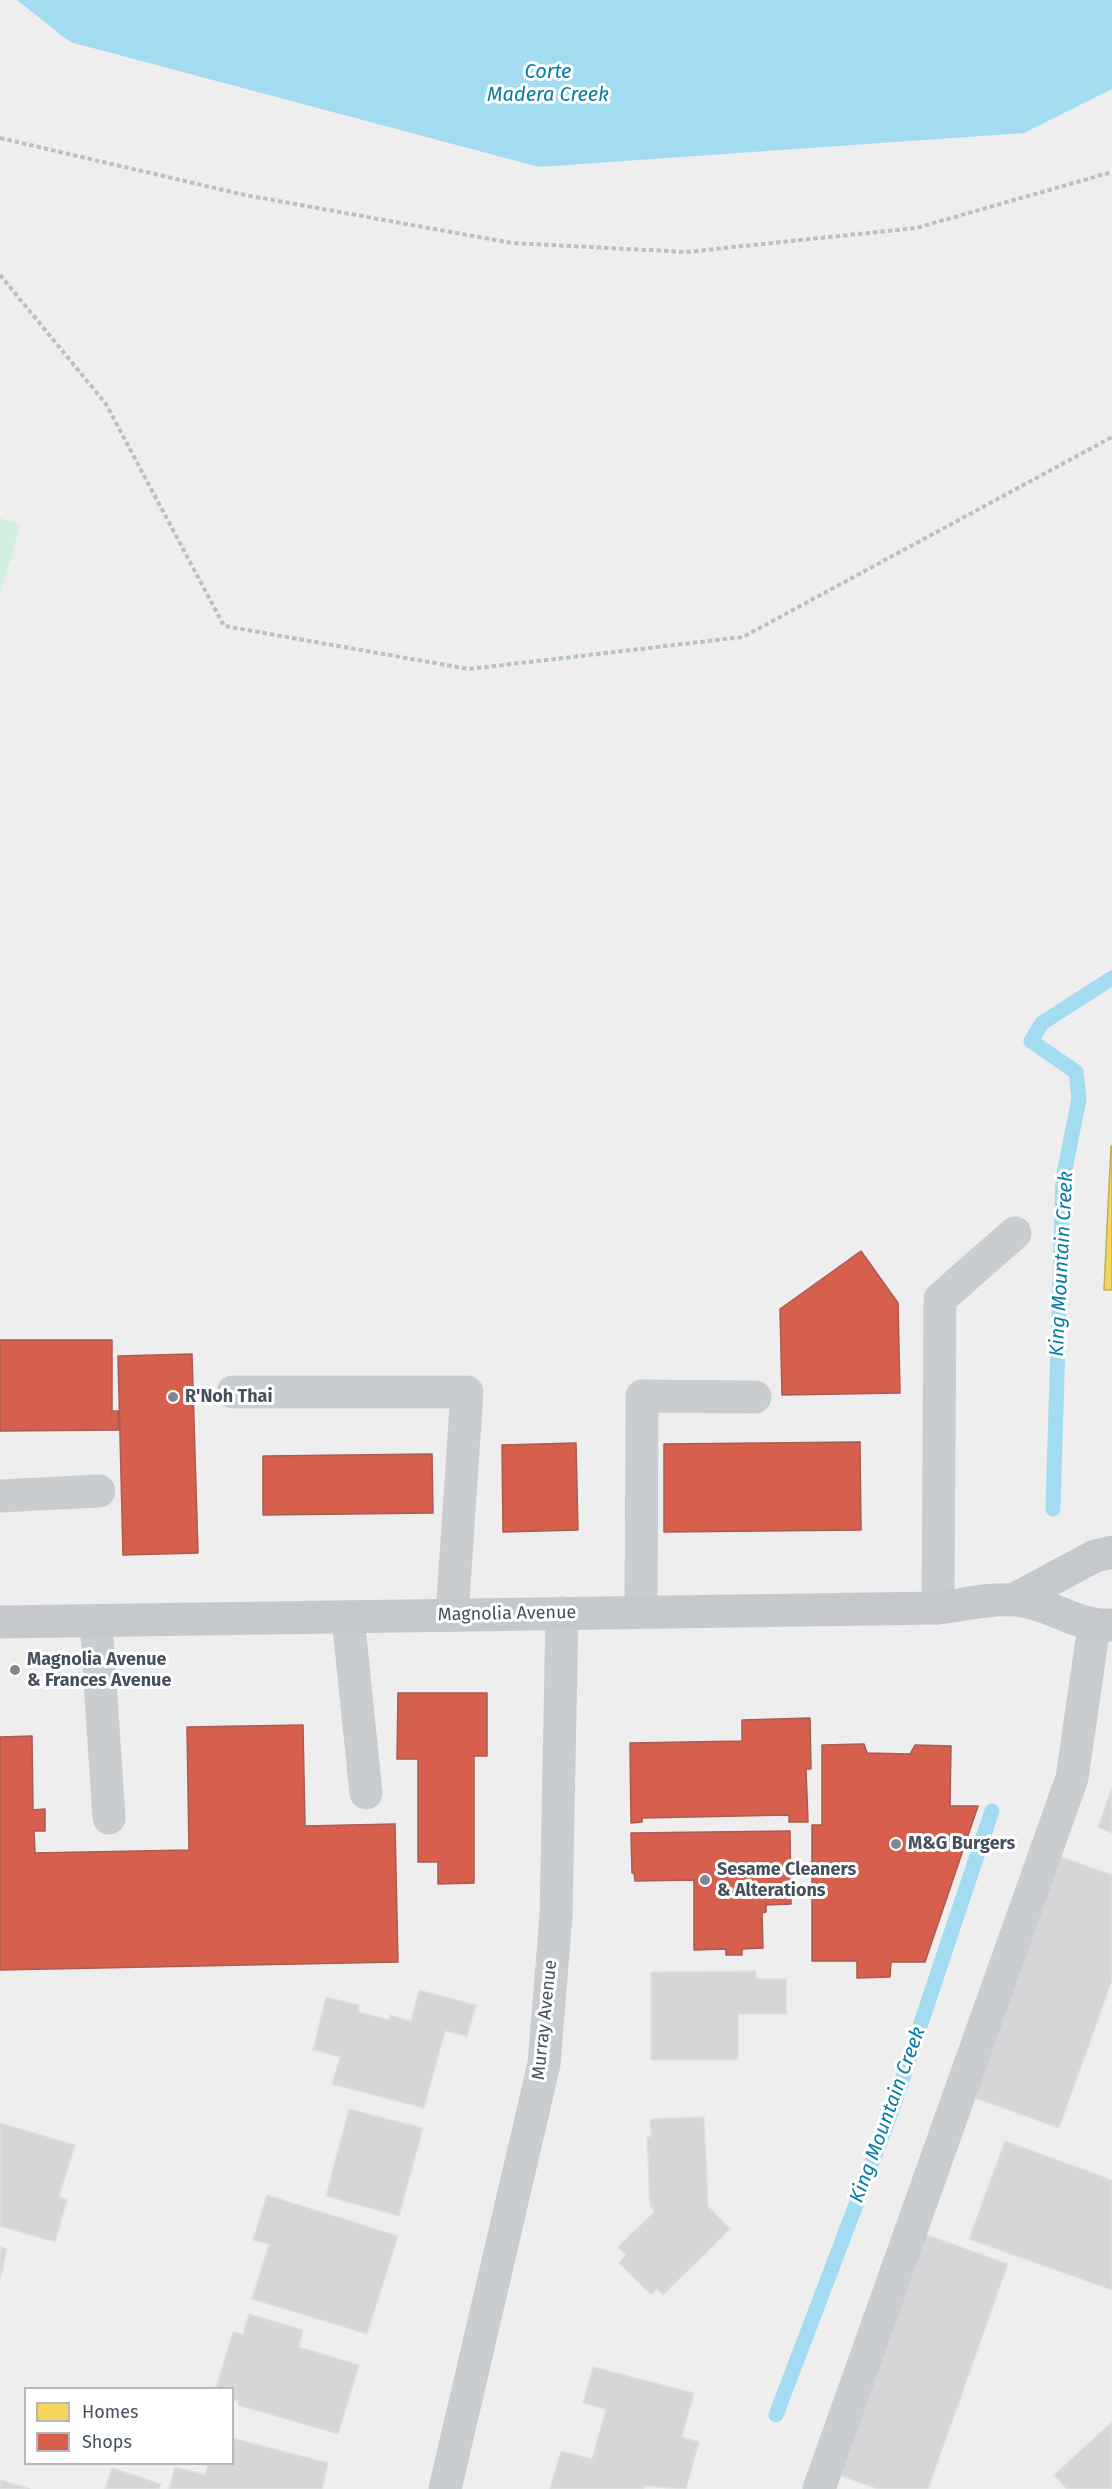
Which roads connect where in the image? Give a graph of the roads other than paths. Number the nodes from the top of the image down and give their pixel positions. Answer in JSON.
{"nodes":[{"id":1,"x":1015,"y":1233,"type":"dead end"},
{"id":2,"x":233,"y":1392,"type":"dead end"},
{"id":3,"x":756,"y":1397,"type":"dead end"},
{"id":4,"x":99,"y":1491,"type":"dead end"},
{"id":5,"x":0,"y":1496,"type":"edge"},
{"id":6,"x":1112,"y":1552,"type":"edge"},
{"id":7,"x":1013,"y":1599,"type":"junction"},
{"id":8,"x":938,"y":1608,"type":"junction"},
{"id":9,"x":641,"y":1612,"type":"junction"},
{"id":10,"x":562,"y":1613,"type":"junction"},
{"id":11,"x":452,"y":1615,"type":"junction"},
{"id":12,"x":348,"y":1617,"type":"junction"},
{"id":13,"x":96,"y":1621,"type":"junction"},
{"id":14,"x":0,"y":1622,"type":"edge"},
{"id":15,"x":1106,"y":1623,"type":"edge"},
{"id":16,"x":366,"y":1793,"type":"dead end"},
{"id":17,"x":109,"y":1818,"type":"dead end"},
{"id":18,"x":445,"y":2489,"type":"edge"},
{"id":19,"x":819,"y":2489,"type":"edge"}],
"edges":[{"from":1,"to":8,"type":"street"},
{"from":2,"to":11,"type":"street"},
{"from":3,"to":9,"type":"street"},
{"from":4,"to":5,"type":"street"},
{"from":6,"to":7,"type":"main road","name":"Magnolia Avenue"},
{"from":7,"to":8,"type":"main road","name":"Magnolia Avenue"},
{"from":7,"to":15,"type":"main road","name":"Magnolia Avenue"},
{"from":8,"to":9,"type":"main road","name":"Magnolia Avenue"},
{"from":9,"to":10,"type":"main road","name":"Magnolia Avenue"},
{"from":10,"to":11,"type":"main road","name":"Magnolia Avenue"},
{"from":10,"to":18,"type":"street","name":"Murray Avenue"},
{"from":11,"to":12,"type":"main road","name":"Magnolia Avenue"},
{"from":12,"to":13,"type":"main road","name":"Magnolia Avenue"},
{"from":12,"to":16,"type":"street"},
{"from":13,"to":14,"type":"main road","name":"Magnolia Avenue"},
{"from":13,"to":17,"type":"street"},
{"from":15,"to":19,"type":"street"}]}
